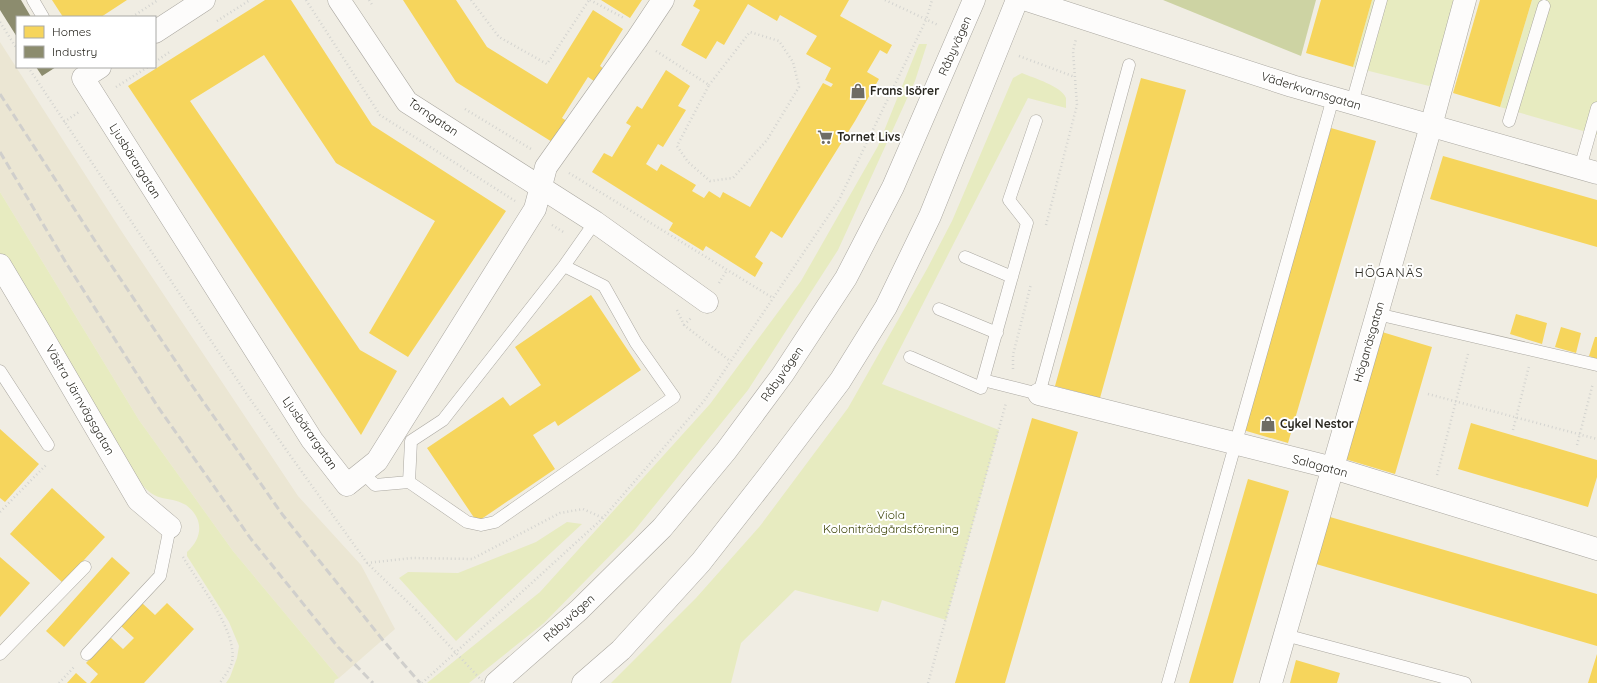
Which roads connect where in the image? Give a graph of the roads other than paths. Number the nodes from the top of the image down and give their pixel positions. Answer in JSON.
{"nodes":[{"id":1,"x":32,"y":0,"type":"edge"},
{"id":2,"x":204,"y":0,"type":"edge"},
{"id":3,"x":339,"y":0,"type":"edge"},
{"id":4,"x":663,"y":0,"type":"edge"},
{"id":5,"x":974,"y":0,"type":"edge"},
{"id":6,"x":1017,"y":0,"type":"edge"},
{"id":7,"x":1027,"y":0,"type":"edge"},
{"id":8,"x":1381,"y":0,"type":"edge"},
{"id":9,"x":1465,"y":0,"type":"edge"},
{"id":10,"x":1544,"y":6,"type":"dead end"},
{"id":11,"x":42,"y":16,"type":"edge"},
{"id":12,"x":156,"y":31,"type":"edge"},
{"id":13,"x":1129,"y":65,"type":"dead end"},
{"id":14,"x":86,"y":71,"type":"edge"},
{"id":15,"x":1343,"y":101,"type":"junction"},
{"id":16,"x":1597,"y":108,"type":"edge"},
{"id":17,"x":1036,"y":121,"type":"dead end"},
{"id":18,"x":1509,"y":121,"type":"dead end"},
{"id":19,"x":1431,"y":126,"type":"junction"},
{"id":20,"x":1588,"y":170,"type":"edge"},
{"id":21,"x":540,"y":187,"type":"junction"},
{"id":22,"x":595,"y":222,"type":"junction"},
{"id":23,"x":964,"y":257,"type":"dead end"},
{"id":24,"x":0,"y":266,"type":"edge"},
{"id":25,"x":564,"y":266,"type":"junction"},
{"id":26,"x":1012,"y":277,"type":"junction"},
{"id":27,"x":708,"y":302,"type":"dead end"},
{"id":28,"x":939,"y":309,"type":"dead end"},
{"id":29,"x":1377,"y":314,"type":"junction"},
{"id":30,"x":997,"y":333,"type":"junction"},
{"id":31,"x":910,"y":358,"type":"dead end"},
{"id":32,"x":1597,"y":365,"type":"edge"},
{"id":33,"x":0,"y":371,"type":"edge"},
{"id":34,"x":983,"y":380,"type":"junction"},
{"id":35,"x":1039,"y":394,"type":"junction"},
{"id":36,"x":1234,"y":444,"type":"junction"},
{"id":37,"x":48,"y":445,"type":"road end"},
{"id":38,"x":1333,"y":468,"type":"junction"},
{"id":39,"x":362,"y":473,"type":"junction"},
{"id":40,"x":409,"y":482,"type":"junction"},
{"id":41,"x":170,"y":527,"type":"joint"},
{"id":42,"x":1597,"y":549,"type":"edge"},
{"id":43,"x":85,"y":567,"type":"dead end"},
{"id":44,"x":1285,"y":635,"type":"junction"},
{"id":45,"x":0,"y":654,"type":"edge"},
{"id":46,"x":87,"y":654,"type":"road end"},
{"id":47,"x":496,"y":683,"type":"edge"},
{"id":48,"x":584,"y":683,"type":"edge"},
{"id":49,"x":1168,"y":683,"type":"edge"},
{"id":50,"x":1271,"y":683,"type":"edge"},
{"id":51,"x":1465,"y":683,"type":"edge"}],
"edges":[{"from":1,"to":11,"type":"lane"},
{"from":2,"to":12,"type":"street"},
{"from":3,"to":21,"type":"street","name":"Torngatan"},
{"from":4,"to":21,"type":"street"},
{"from":5,"to":47,"type":"street","name":"Råbyvägen"},
{"from":6,"to":48,"type":"street"},
{"from":7,"to":15,"type":"street","name":"Väderkvarnsgatan"},
{"from":8,"to":15,"type":"lane"},
{"from":9,"to":19,"type":"street","name":"Höganäsgatan"},
{"from":10,"to":18,"type":"lane"},
{"from":13,"to":35,"type":"lane"},
{"from":14,"to":39,"type":"street","name":"Ljusbärargatan"},
{"from":15,"to":19,"type":"street","name":"Väderkvarnsgatan"},
{"from":15,"to":36,"type":"lane"},
{"from":16,"to":20,"type":"lane"},
{"from":17,"to":26,"type":"lane"},
{"from":19,"to":20,"type":"street","name":"Väderkvarnsgatan"},
{"from":19,"to":29,"type":"street","name":"Höganäsgatan"},
{"from":21,"to":22,"type":"street","name":"Torngatan"},
{"from":21,"to":39,"type":"street","name":"Ljusbärargatan"},
{"from":22,"to":25,"type":"lane"},
{"from":22,"to":27,"type":"street","name":"Torngatan"},
{"from":23,"to":26,"type":"lane"},
{"from":24,"to":41,"type":"street","name":"Västra Järnvägsgatan"},
{"from":25,"to":40,"type":"lane"},
{"from":25,"to":40,"type":"lane"},
{"from":26,"to":30,"type":"lane"},
{"from":28,"to":30,"type":"lane"},
{"from":29,"to":32,"type":"lane"},
{"from":29,"to":38,"type":"street","name":"Höganäsgatan"},
{"from":30,"to":34,"type":"lane"},
{"from":31,"to":34,"type":"lane"},
{"from":33,"to":37,"type":"lane"},
{"from":34,"to":35,"type":"lane"},
{"from":35,"to":36,"type":"street","name":"Salagatan"},
{"from":36,"to":38,"type":"street","name":"Salagatan"},
{"from":36,"to":49,"type":"lane"},
{"from":38,"to":42,"type":"street","name":"Salagatan"},
{"from":38,"to":44,"type":"street","name":"Höganäsgatan"},
{"from":39,"to":40,"type":"lane"},
{"from":41,"to":46,"type":"lane"},
{"from":43,"to":45,"type":"lane"},
{"from":44,"to":50,"type":"street","name":"Höganäsgatan"},
{"from":44,"to":51,"type":"lane"}]}
